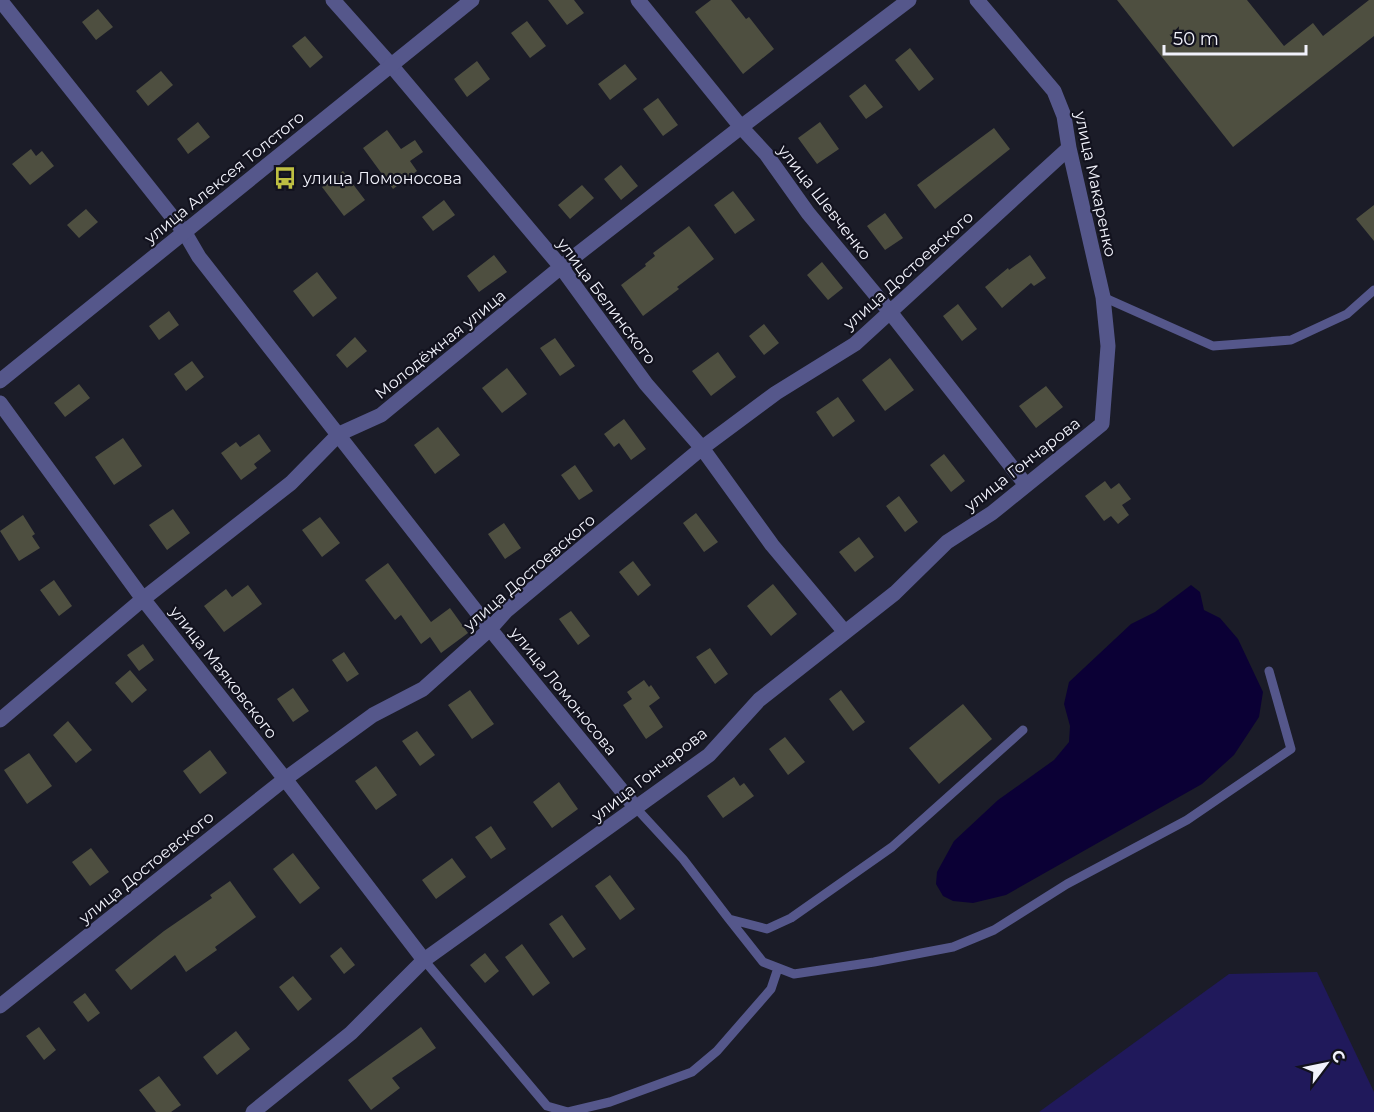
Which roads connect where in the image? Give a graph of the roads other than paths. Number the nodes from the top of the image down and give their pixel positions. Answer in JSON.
{"nodes":[{"id":1,"x":333,"y":0,"type":"edge"},
{"id":2,"x":471,"y":0,"type":"edge"},
{"id":3,"x":638,"y":0,"type":"edge"},
{"id":4,"x":909,"y":0,"type":"edge"},
{"id":5,"x":977,"y":0,"type":"edge"},
{"id":6,"x":4,"y":5,"type":"edge"},
{"id":7,"x":390,"y":64,"type":"junction"},
{"id":8,"x":741,"y":127,"type":"junction"},
{"id":9,"x":1069,"y":148,"type":"junction"},
{"id":10,"x":185,"y":233,"type":"junction"},
{"id":11,"x":561,"y":267,"type":"junction"},
{"id":12,"x":1374,"y":290,"type":"edge"},
{"id":13,"x":1103,"y":297,"type":"junction"},
{"id":14,"x":890,"y":312,"type":"junction"},
{"id":15,"x":0,"y":381,"type":"edge"},
{"id":16,"x":0,"y":403,"type":"edge"},
{"id":17,"x":339,"y":434,"type":"junction"},
{"id":18,"x":702,"y":448,"type":"junction"},
{"id":19,"x":1026,"y":485,"type":"junction"},
{"id":20,"x":143,"y":599,"type":"junction"},
{"id":21,"x":490,"y":629,"type":"junction"},
{"id":22,"x":844,"y":632,"type":"junction"},
{"id":23,"x":1269,"y":671,"type":"dead end"},
{"id":24,"x":0,"y":720,"type":"edge"},
{"id":25,"x":1023,"y":730,"type":"dead end"},
{"id":26,"x":285,"y":779,"type":"junction"},
{"id":27,"x":636,"y":808,"type":"junction"},
{"id":28,"x":729,"y":919,"type":"junction"},
{"id":29,"x":424,"y":960,"type":"junction"},
{"id":30,"x":778,"y":968,"type":"junction"},
{"id":31,"x":0,"y":1006,"type":"edge"},
{"id":32,"x":254,"y":1112,"type":"edge"}],
"edges":[{"from":1,"to":7,"type":"street","name":"улица Белинского"},
{"from":2,"to":7,"type":"street","name":"улица Алексея Толстого"},
{"from":3,"to":8,"type":"street","name":"улица Шевченко"},
{"from":4,"to":8,"type":"street","name":"Молодёжная улица"},
{"from":5,"to":9,"type":"street","name":"улица Макаренко"},
{"from":6,"to":10,"type":"street","name":"улица Ломоносова"},
{"from":7,"to":10,"type":"street","name":"улица Алексея Толстого"},
{"from":7,"to":11,"type":"street","name":"улица Белинского"},
{"from":8,"to":11,"type":"street","name":"Молодёжная улица"},
{"from":8,"to":14,"type":"street","name":"улица Шевченко"},
{"from":9,"to":13,"type":"street","name":"улица Макаренко"},
{"from":9,"to":14,"type":"street","name":"улица Достоевского"},
{"from":10,"to":15,"type":"street","name":"улица Алексея Толстого"},
{"from":10,"to":17,"type":"street","name":"улица Ломоносова"},
{"from":11,"to":17,"type":"street","name":"Молодёжная улица"},
{"from":11,"to":18,"type":"street","name":"улица Белинского"},
{"from":12,"to":13,"type":"lane"},
{"from":13,"to":19,"type":"street","name":"улица Гончарова"},
{"from":14,"to":18,"type":"street","name":"улица Достоевского"},
{"from":14,"to":19,"type":"street","name":"улица Шевченко"},
{"from":16,"to":20,"type":"street","name":"улица Маяковского"},
{"from":17,"to":20,"type":"street","name":"Молодёжная улица"},
{"from":17,"to":21,"type":"street","name":"улица Ломоносова"},
{"from":18,"to":21,"type":"street","name":"улица Достоевского"},
{"from":18,"to":22,"type":"street","name":"улица Белинского"},
{"from":19,"to":22,"type":"street","name":"улица Гончарова"},
{"from":20,"to":24,"type":"street","name":"Молодёжная улица"},
{"from":20,"to":26,"type":"street","name":"улица Маяковского"},
{"from":21,"to":26,"type":"street","name":"улица Достоевского"},
{"from":21,"to":27,"type":"street","name":"улица Ломоносова"},
{"from":22,"to":27,"type":"street","name":"улица Гончарова"},
{"from":23,"to":30,"type":"lane"},
{"from":25,"to":28,"type":"lane"},
{"from":26,"to":29,"type":"street","name":"улица Маяковского"},
{"from":26,"to":31,"type":"street","name":"улица Достоевского"},
{"from":27,"to":28,"type":"lane"},
{"from":27,"to":29,"type":"street","name":"улица Гончарова"},
{"from":28,"to":30,"type":"lane"},
{"from":29,"to":30,"type":"lane"},
{"from":29,"to":32,"type":"street","name":"улица Гончарова"}]}
